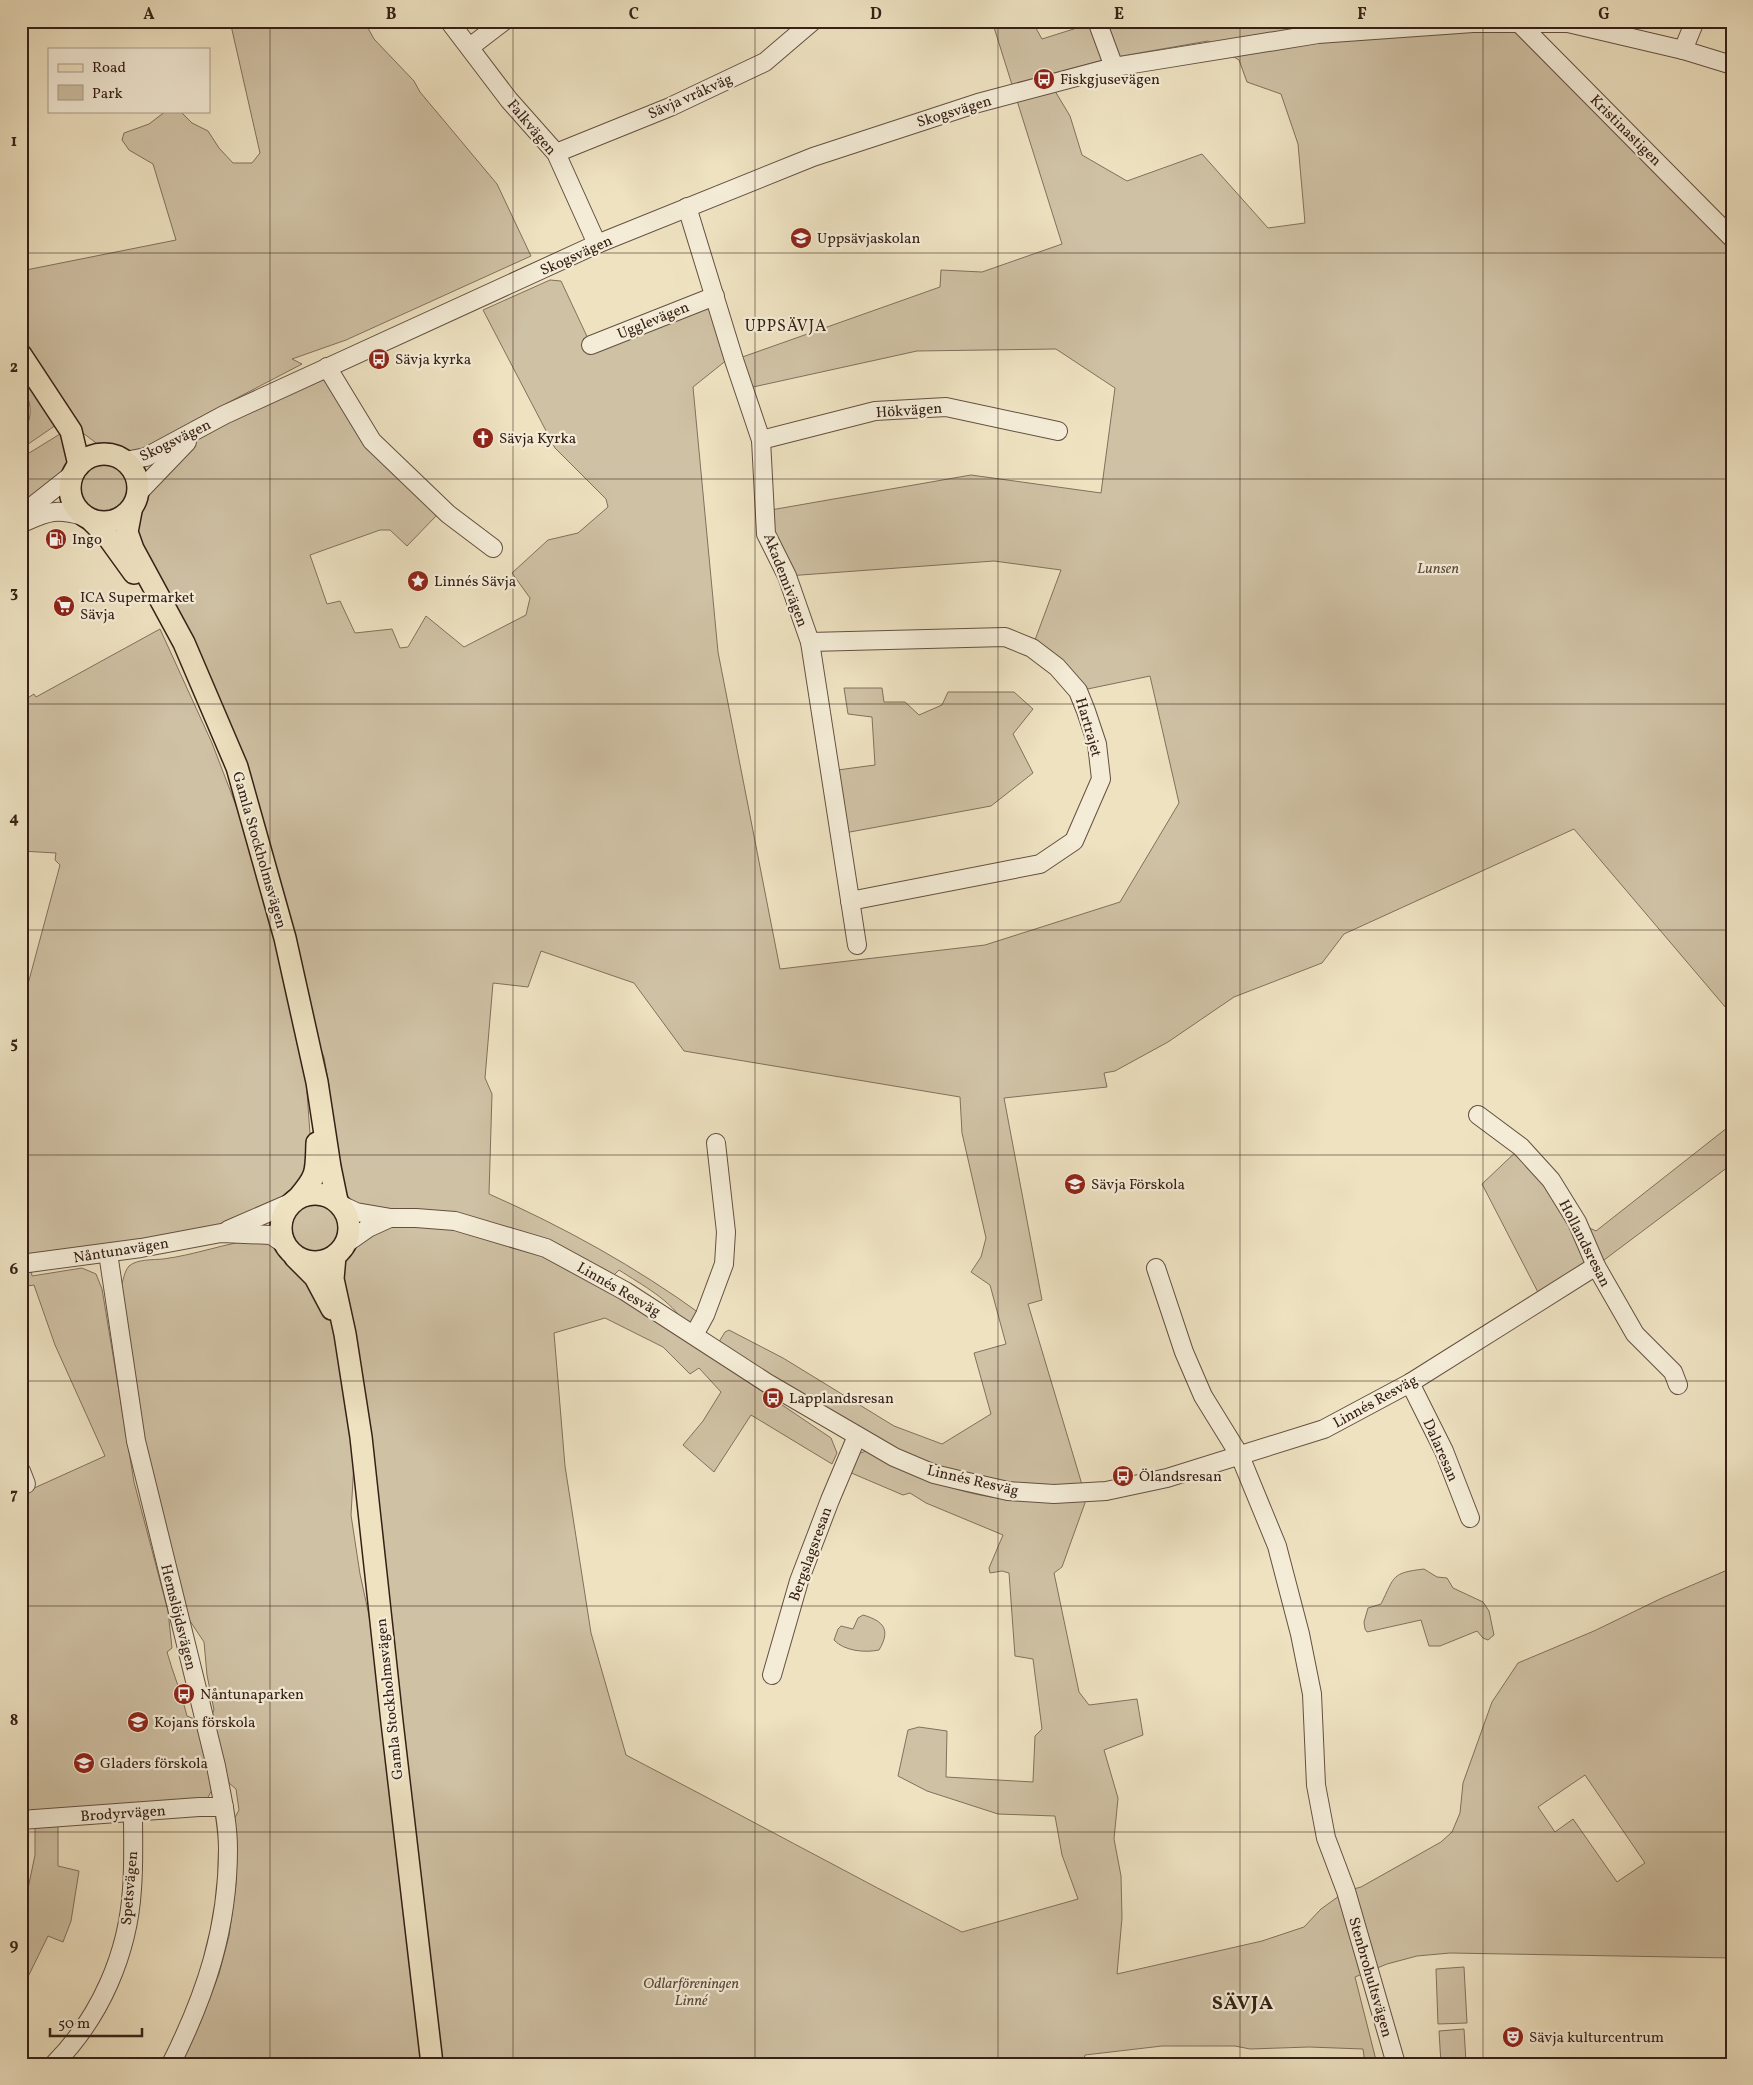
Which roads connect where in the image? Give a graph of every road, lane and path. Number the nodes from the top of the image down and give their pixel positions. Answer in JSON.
{"nodes":[{"id":1,"x":449,"y":21,"type":"edge"},
{"id":2,"x":504,"y":21,"type":"edge"},
{"id":3,"x":813,"y":21,"type":"edge"},
{"id":4,"x":1097,"y":21,"type":"edge"},
{"id":5,"x":1695,"y":21,"type":"edge"},
{"id":6,"x":1472,"y":22,"type":"edge"},
{"id":7,"x":1519,"y":23,"type":"junction"},
{"id":8,"x":470,"y":47,"type":"junction"},
{"id":9,"x":1683,"y":50,"type":"junction"},
{"id":10,"x":1732,"y":65,"type":"edge"},
{"id":11,"x":1114,"y":67,"type":"junction"},
{"id":12,"x":556,"y":153,"type":"junction"},
{"id":13,"x":687,"y":207,"type":"junction"},
{"id":14,"x":1732,"y":238,"type":"edge"},
{"id":15,"x":597,"y":244,"type":"junction"},
{"id":16,"x":715,"y":296,"type":"junction"},
{"id":17,"x":591,"y":345,"type":"dead end"},
{"id":18,"x":21,"y":355,"type":"edge"},
{"id":19,"x":327,"y":367,"type":"junction"},
{"id":20,"x":224,"y":415,"type":"junction"},
{"id":21,"x":71,"y":431,"type":"junction"},
{"id":22,"x":1058,"y":431,"type":"dead end"},
{"id":23,"x":762,"y":440,"type":"junction"},
{"id":24,"x":116,"y":457,"type":"junction"},
{"id":25,"x":76,"y":469,"type":"junction"},
{"id":26,"x":135,"y":502,"type":"junction"},
{"id":27,"x":21,"y":515,"type":"edge"},
{"id":28,"x":87,"y":518,"type":"junction"},
{"id":29,"x":21,"y":523,"type":"edge"},
{"id":30,"x":493,"y":548,"type":"dead end"},
{"id":31,"x":174,"y":627,"type":"junction"},
{"id":32,"x":810,"y":642,"type":"junction"},
{"id":33,"x":850,"y":902,"type":"junction"},
{"id":34,"x":857,"y":944,"type":"dead end"},
{"id":35,"x":317,"y":1082,"type":"junction"},
{"id":36,"x":1478,"y":1115,"type":"dead end"},
{"id":37,"x":716,"y":1143,"type":"dead end"},
{"id":38,"x":293,"y":1201,"type":"junction"},
{"id":39,"x":339,"y":1203,"type":"junction"},
{"id":40,"x":390,"y":1218,"type":"junction"},
{"id":41,"x":221,"y":1233,"type":"junction"},
{"id":42,"x":289,"y":1250,"type":"junction"},
{"id":43,"x":340,"y":1250,"type":"junction"},
{"id":44,"x":108,"y":1253,"type":"junction"},
{"id":45,"x":21,"y":1264,"type":"edge"},
{"id":46,"x":1596,"y":1266,"type":"junction"},
{"id":47,"x":1156,"y":1268,"type":"dead end"},
{"id":48,"x":345,"y":1334,"type":"junction"},
{"id":49,"x":694,"y":1334,"type":"junction"},
{"id":50,"x":1410,"y":1383,"type":"junction"},
{"id":51,"x":1678,"y":1385,"type":"dead end"},
{"id":52,"x":857,"y":1436,"type":"junction"},
{"id":53,"x":1240,"y":1456,"type":"junction"},
{"id":54,"x":1470,"y":1518,"type":"dead end"},
{"id":55,"x":772,"y":1675,"type":"dead end"},
{"id":56,"x":224,"y":1807,"type":"junction"},
{"id":57,"x":133,"y":1813,"type":"junction"},
{"id":58,"x":21,"y":1820,"type":"edge"},
{"id":59,"x":54,"y":2064,"type":"edge"},
{"id":60,"x":170,"y":2064,"type":"edge"},
{"id":61,"x":432,"y":2064,"type":"edge"},
{"id":62,"x":1396,"y":2064,"type":"edge"}],
"edges":[{"from":1,"to":8,"type":"street","name":"Falkvägen"},
{"from":2,"to":8,"type":"street"},
{"from":3,"to":12,"type":"street","name":"Sävja vråkväg"},
{"from":4,"to":11,"type":"street"},
{"from":5,"to":9,"type":"street"},
{"from":6,"to":7,"type":"street","name":"Skogsvägen"},
{"from":6,"to":11,"type":"street","name":"Skogsvägen"},
{"from":7,"to":9,"type":"street","name":"Skogsvägen"},
{"from":7,"to":14,"type":"street","name":"Kristinastigen"},
{"from":8,"to":12,"type":"street","name":"Falkvägen"},
{"from":9,"to":10,"type":"street","name":"Skogsvägen"},
{"from":11,"to":13,"type":"street","name":"Skogsvägen"},
{"from":12,"to":15,"type":"street","name":"Falkvägen"},
{"from":13,"to":15,"type":"street","name":"Skogsvägen"},
{"from":13,"to":16,"type":"street","name":"Akademivägen"},
{"from":15,"to":19,"type":"street","name":"Skogsvägen"},
{"from":16,"to":17,"type":"street","name":"Ugglevägen"},
{"from":16,"to":23,"type":"street","name":"Akademivägen"},
{"from":18,"to":21,"type":"main road"},
{"from":19,"to":20,"type":"street","name":"Skogsvägen"},
{"from":19,"to":30,"type":"street"},
{"from":20,"to":24,"type":"street","name":"Skogsvägen"},
{"from":20,"to":26,"type":"street","name":"Skogsvägen"},
{"from":21,"to":24,"type":"main road"},
{"from":21,"to":25,"type":"main road"},
{"from":22,"to":23,"type":"street","name":"Hökvägen"},
{"from":23,"to":32,"type":"street","name":"Akademivägen"},
{"from":24,"to":25,"type":"main road"},
{"from":24,"to":26,"type":"main road"},
{"from":25,"to":27,"type":"street"},
{"from":25,"to":28,"type":"main road"},
{"from":26,"to":28,"type":"main road"},
{"from":26,"to":31,"type":"main road","name":"Gamla Stockholmsvägen"},
{"from":28,"to":29,"type":"street"},
{"from":28,"to":31,"type":"main road","name":"Gamla Stockholmsvägen"},
{"from":31,"to":35,"type":"main road","name":"Gamla Stockholmsvägen"},
{"from":32,"to":33,"type":"street","name":"Akademivägen"},
{"from":32,"to":33,"type":"street","name":"Hartrajet"},
{"from":33,"to":34,"type":"street"},
{"from":35,"to":38,"type":"main road","name":"Gamla Stockholmsvägen"},
{"from":35,"to":39,"type":"main road","name":"Gamla Stockholmsvägen"},
{"from":36,"to":46,"type":"street","name":"Hollandsresan"},
{"from":37,"to":49,"type":"street"},
{"from":38,"to":39,"type":"main road"},
{"from":38,"to":41,"type":"street","name":"Nåntunavägen"},
{"from":38,"to":42,"type":"main road"},
{"from":39,"to":40,"type":"street","name":"Linnés Resväg"},
{"from":39,"to":43,"type":"main road"},
{"from":40,"to":43,"type":"street","name":"Linnés Resväg"},
{"from":40,"to":49,"type":"street","name":"Linnés Resväg"},
{"from":41,"to":42,"type":"street","name":"Nåntunavägen"},
{"from":41,"to":44,"type":"street","name":"Nåntunavägen"},
{"from":42,"to":43,"type":"main road"},
{"from":42,"to":48,"type":"main road","name":"Gamla Stockholmsvägen"},
{"from":43,"to":48,"type":"main road","name":"Gamla Stockholmsvägen"},
{"from":44,"to":45,"type":"street","name":"Nåntunavägen"},
{"from":44,"to":56,"type":"street","name":"Hemslöjdsvägen"},
{"from":46,"to":50,"type":"street","name":"Linnés Resväg"},
{"from":46,"to":51,"type":"street","name":"Hollandsresan"},
{"from":47,"to":53,"type":"street"},
{"from":48,"to":61,"type":"main road","name":"Gamla Stockholmsvägen"},
{"from":49,"to":52,"type":"street","name":"Linnés Resväg"},
{"from":50,"to":53,"type":"street","name":"Linnés Resväg"},
{"from":50,"to":54,"type":"street","name":"Dalaresan"},
{"from":52,"to":53,"type":"street","name":"Linnés Resväg"},
{"from":52,"to":55,"type":"street","name":"Bergslagsresan"},
{"from":53,"to":62,"type":"street","name":"Stenbrohultsvägen"},
{"from":56,"to":57,"type":"street","name":"Brodyrvägen"},
{"from":56,"to":60,"type":"street","name":"Hemslöjdsvägen"},
{"from":57,"to":58,"type":"street","name":"Brodyrvägen"},
{"from":57,"to":59,"type":"street","name":"Spetsvägen"}]}
